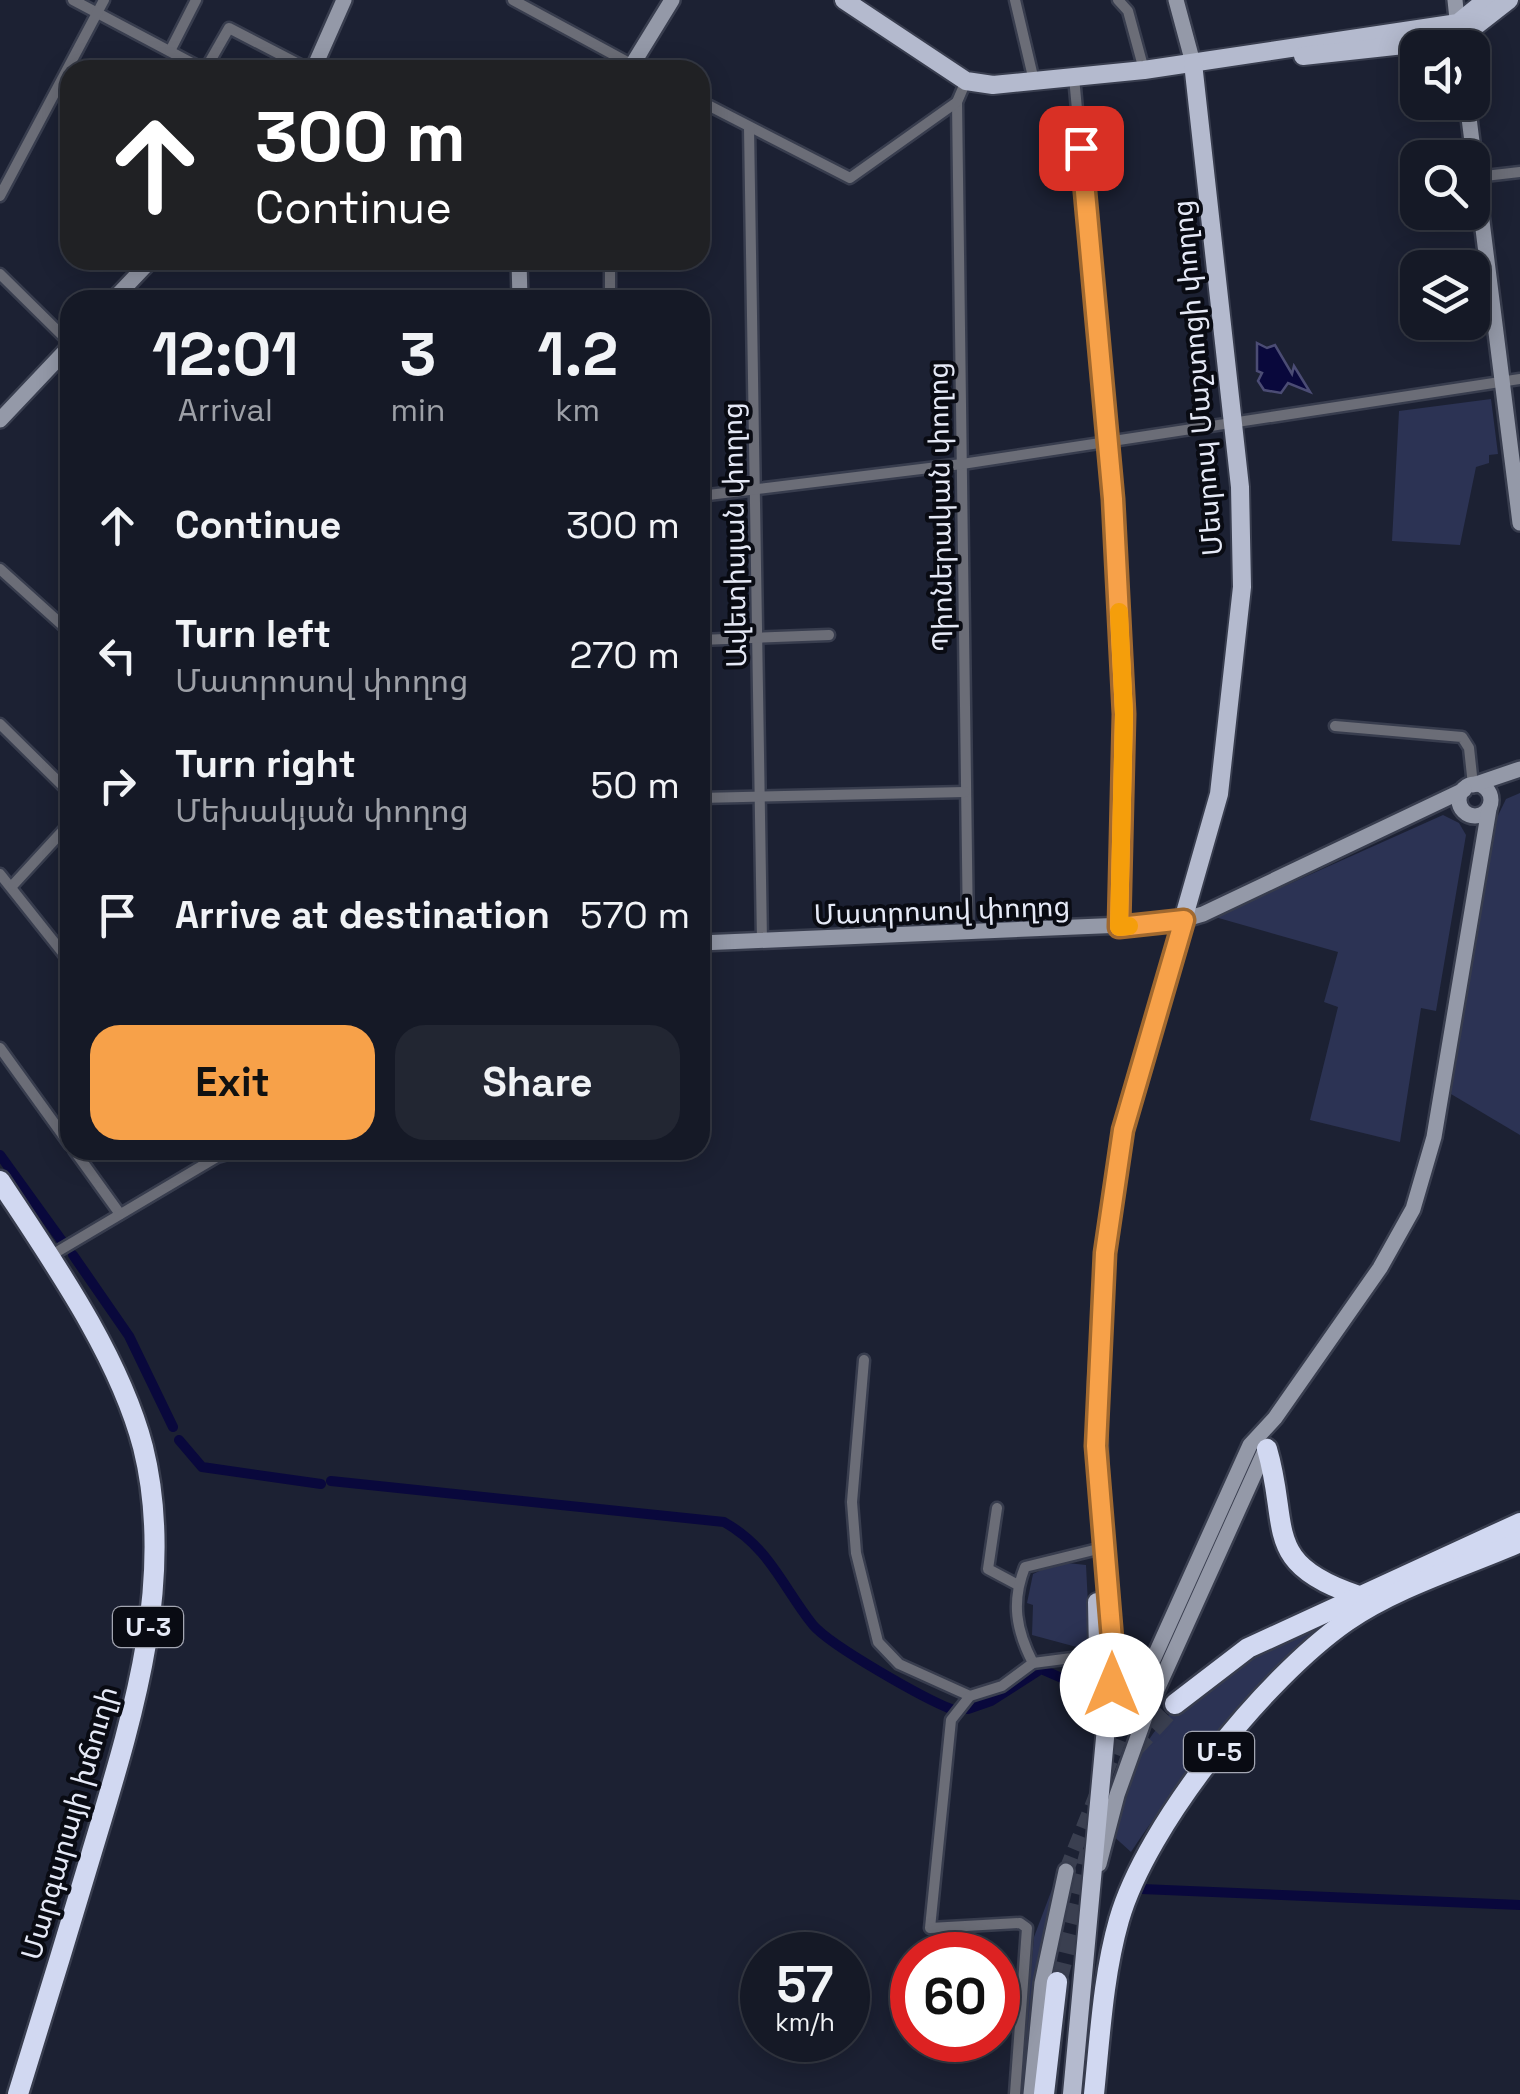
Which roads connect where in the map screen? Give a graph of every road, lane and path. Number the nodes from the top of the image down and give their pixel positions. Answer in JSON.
{"nodes":[{"id":1,"x":73,"y":0,"type":"edge"},
{"id":2,"x":104,"y":0,"type":"edge"},
{"id":3,"x":196,"y":0,"type":"edge"},
{"id":4,"x":344,"y":0,"type":"edge"},
{"id":5,"x":513,"y":0,"type":"edge"},
{"id":6,"x":672,"y":0,"type":"edge"},
{"id":7,"x":844,"y":0,"type":"edge"},
{"id":8,"x":1015,"y":0,"type":"edge"},
{"id":9,"x":1118,"y":0,"type":"edge"},
{"id":10,"x":1176,"y":0,"type":"edge"},
{"id":11,"x":1455,"y":0,"type":"edge"},
{"id":12,"x":1486,"y":0,"type":"edge"},
{"id":13,"x":1510,"y":0,"type":"edge"},
{"id":14,"x":98,"y":14,"type":"junction"},
{"id":15,"x":1458,"y":30,"type":"edge"},
{"id":16,"x":1464,"y":30,"type":"edge"},
{"id":17,"x":1469,"y":30,"type":"edge"},
{"id":18,"x":1400,"y":44,"type":"edge"},
{"id":19,"x":170,"y":51,"type":"junction"},
{"id":20,"x":73,"y":60,"type":"edge"},
{"id":21,"x":187,"y":60,"type":"edge"},
{"id":22,"x":210,"y":60,"type":"edge"},
{"id":23,"x":291,"y":60,"type":"edge"},
{"id":24,"x":316,"y":60,"type":"edge"},
{"id":25,"x":620,"y":60,"type":"edge"},
{"id":26,"x":638,"y":60,"type":"edge"},
{"id":27,"x":1193,"y":63,"type":"junction"},
{"id":28,"x":1144,"y":70,"type":"junction"},
{"id":29,"x":1074,"y":77,"type":"junction"},
{"id":30,"x":966,"y":81,"type":"junction"},
{"id":31,"x":1034,"y":81,"type":"junction"},
{"id":32,"x":60,"y":85,"type":"edge"},
{"id":33,"x":957,"y":102,"type":"junction"},
{"id":34,"x":710,"y":106,"type":"edge"},
{"id":35,"x":749,"y":127,"type":"junction"},
{"id":36,"x":1520,"y":172,"type":"edge"},
{"id":37,"x":1490,"y":175,"type":"edge"},
{"id":38,"x":0,"y":196,"type":"edge"},
{"id":39,"x":1483,"y":230,"type":"edge"},
{"id":40,"x":142,"y":270,"type":"edge"},
{"id":41,"x":0,"y":274,"type":"edge"},
{"id":42,"x":122,"y":290,"type":"edge"},
{"id":43,"x":60,"y":334,"type":"edge"},
{"id":44,"x":60,"y":355,"type":"edge"},
{"id":45,"x":1520,"y":378,"type":"edge"},
{"id":46,"x":1502,"y":381,"type":"junction"},
{"id":47,"x":1233,"y":419,"type":"junction"},
{"id":48,"x":0,"y":420,"type":"edge"},
{"id":49,"x":1108,"y":440,"type":"junction"},
{"id":50,"x":962,"y":464,"type":"junction"},
{"id":51,"x":756,"y":490,"type":"junction"},
{"id":52,"x":710,"y":495,"type":"edge"},
{"id":53,"x":1520,"y":523,"type":"edge"},
{"id":54,"x":0,"y":569,"type":"edge"},
{"id":55,"x":60,"y":623,"type":"edge"},
{"id":56,"x":829,"y":636,"type":"dead end"},
{"id":57,"x":710,"y":640,"type":"edge"},
{"id":58,"x":758,"y":640,"type":"junction"},
{"id":59,"x":0,"y":724,"type":"edge"},
{"id":60,"x":1334,"y":726,"type":"dead end"},
{"id":61,"x":1514,"y":772,"type":"edge"},
{"id":62,"x":60,"y":783,"type":"edge"},
{"id":63,"x":1468,"y":787,"type":"junction"},
{"id":64,"x":964,"y":792,"type":"junction"},
{"id":65,"x":759,"y":797,"type":"junction"},
{"id":66,"x":710,"y":798,"type":"edge"},
{"id":67,"x":1490,"y":806,"type":"junction"},
{"id":68,"x":1428,"y":808,"type":"junction"},
{"id":69,"x":1467,"y":813,"type":"junction"},
{"id":70,"x":60,"y":834,"type":"edge"},
{"id":71,"x":1483,"y":851,"type":"junction"},
{"id":72,"x":0,"y":874,"type":"edge"},
{"id":73,"x":12,"y":885,"type":"junction"},
{"id":74,"x":1184,"y":920,"type":"junction"},
{"id":75,"x":1119,"y":927,"type":"junction"},
{"id":76,"x":968,"y":934,"type":"junction"},
{"id":77,"x":762,"y":942,"type":"junction"},
{"id":78,"x":710,"y":943,"type":"edge"},
{"id":79,"x":60,"y":949,"type":"edge"},
{"id":80,"x":0,"y":1048,"type":"edge"},
{"id":81,"x":60,"y":1130,"type":"edge"},
{"id":82,"x":81,"y":1160,"type":"edge"},
{"id":83,"x":205,"y":1160,"type":"edge"},
{"id":84,"x":0,"y":1181,"type":"edge"},
{"id":85,"x":120,"y":1214,"type":"junction"},
{"id":86,"x":50,"y":1256,"type":"junction"},
{"id":87,"x":1103,"y":1278,"type":"junction"},
{"id":88,"x":864,"y":1360,"type":"dead end"},
{"id":89,"x":1275,"y":1418,"type":"junction"},
{"id":90,"x":1266,"y":1449,"type":"junction"},
{"id":91,"x":997,"y":1508,"type":"dead end"},
{"id":92,"x":1520,"y":1523,"type":"edge"},
{"id":93,"x":1520,"y":1542,"type":"edge"},
{"id":94,"x":1094,"y":1550,"type":"junction"},
{"id":95,"x":1018,"y":1585,"type":"junction"},
{"id":96,"x":1356,"y":1595,"type":"junction"},
{"id":97,"x":1107,"y":1654,"type":"junction"},
{"id":98,"x":1032,"y":1663,"type":"junction"},
{"id":99,"x":970,"y":1696,"type":"junction"},
{"id":100,"x":1175,"y":1704,"type":"tunnel mouth"},
{"id":101,"x":1129,"y":1713,"type":"tunnel mouth"},
{"id":102,"x":1066,"y":1871,"type":"tunnel mouth"},
{"id":103,"x":1094,"y":1882,"type":"junction"},
{"id":104,"x":1057,"y":1982,"type":"tunnel mouth"},
{"id":105,"x":18,"y":2094,"type":"edge"},
{"id":106,"x":1015,"y":2094,"type":"edge"},
{"id":107,"x":1031,"y":2094,"type":"edge"},
{"id":108,"x":1044,"y":2094,"type":"edge"},
{"id":109,"x":1059,"y":2094,"type":"edge"},
{"id":110,"x":1072,"y":2094,"type":"edge"},
{"id":111,"x":1094,"y":2094,"type":"edge"}],
"edges":[{"from":1,"to":14,"type":"street"},
{"from":2,"to":14,"type":"street"},
{"from":3,"to":19,"type":"street"},
{"from":4,"to":24,"type":"street"},
{"from":5,"to":25,"type":"street"},
{"from":6,"to":26,"type":"street"},
{"from":7,"to":30,"type":"main road"},
{"from":8,"to":31,"type":"street"},
{"from":9,"to":28,"type":"street"},
{"from":10,"to":27,"type":"street","name":"Մեսրոպ Մաշտոցի փողոց"},
{"from":11,"to":15,"type":"street"},
{"from":12,"to":16,"type":"main road"},
{"from":13,"to":17,"type":"main road"},
{"from":14,"to":19,"type":"street"},
{"from":14,"to":20,"type":"street"},
{"from":18,"to":27,"type":"main road"},
{"from":19,"to":21,"type":"street"},
{"from":22,"to":23,"type":"street"},
{"from":27,"to":28,"type":"main road"},
{"from":27,"to":47,"type":"main road","name":"Մեսրոպ Մաշտոցի փողոց"},
{"from":28,"to":29,"type":"main road"},
{"from":29,"to":31,"type":"main road"},
{"from":29,"to":49,"type":"street"},
{"from":30,"to":31,"type":"main road"},
{"from":30,"to":33,"type":"street","name":"Պիոներական փողոց"},
{"from":32,"to":38,"type":"street"},
{"from":33,"to":35,"type":"street"},
{"from":33,"to":50,"type":"street","name":"Պիոներական փողոց"},
{"from":34,"to":35,"type":"street"},
{"from":35,"to":51,"type":"street","name":"Ավետիսյան փողոց"},
{"from":36,"to":37,"type":"street"},
{"from":39,"to":46,"type":"street"},
{"from":40,"to":42,"type":"street"},
{"from":41,"to":43,"type":"street"},
{"from":44,"to":48,"type":"street"},
{"from":45,"to":46,"type":"street"},
{"from":46,"to":47,"type":"street"},
{"from":46,"to":53,"type":"street"},
{"from":47,"to":49,"type":"street"},
{"from":47,"to":74,"type":"main road","name":"Մեսրոպ Մաշտոցի փողոց"},
{"from":49,"to":50,"type":"street"},
{"from":49,"to":75,"type":"street"},
{"from":50,"to":51,"type":"street"},
{"from":50,"to":64,"type":"street","name":"Պիոներական փողոց"},
{"from":51,"to":52,"type":"street"},
{"from":51,"to":58,"type":"street","name":"Ավետիսյան փողոց"},
{"from":54,"to":55,"type":"street"},
{"from":56,"to":58,"type":"street"},
{"from":57,"to":58,"type":"street"},
{"from":58,"to":65,"type":"street","name":"Ավետիսյան փողոց"},
{"from":59,"to":62,"type":"street"},
{"from":60,"to":63,"type":"street"},
{"from":61,"to":63,"type":"street","name":"Մատրոսով փողոց"},
{"from":61,"to":67,"type":"street"},
{"from":63,"to":67,"type":"street"},
{"from":63,"to":68,"type":"street","name":"Մատրոսով փողոց"},
{"from":63,"to":69,"type":"street"},
{"from":64,"to":65,"type":"street"},
{"from":64,"to":76,"type":"street","name":"Պիոներական փողոց"},
{"from":65,"to":66,"type":"street"},
{"from":65,"to":77,"type":"street","name":"Ավետիսյան փողոց"},
{"from":67,"to":69,"type":"street"},
{"from":67,"to":71,"type":"street"},
{"from":68,"to":69,"type":"street"},
{"from":68,"to":74,"type":"street","name":"Մատրոսով փողոց"},
{"from":69,"to":71,"type":"street"},
{"from":70,"to":73,"type":"street"},
{"from":71,"to":89,"type":"street"},
{"from":72,"to":73,"type":"street"},
{"from":73,"to":79,"type":"street"},
{"from":74,"to":75,"type":"street","name":"Մատրոսով փողոց"},
{"from":74,"to":87,"type":"main road","name":"Մեսրոպ Մաշտոցի փողոց"},
{"from":75,"to":76,"type":"street","name":"Մատրոսով փողոց"},
{"from":76,"to":77,"type":"street","name":"Մատրոսով փողոց"},
{"from":77,"to":78,"type":"street","name":"Մատրոսով փողոց"},
{"from":80,"to":81,"type":"street"},
{"from":82,"to":85,"type":"street"},
{"from":83,"to":85,"type":"street"},
{"from":84,"to":86,"type":"highway","name":"Մարգարայի խճուղի","number":"Մ-3"},
{"from":85,"to":86,"type":"street"},
{"from":86,"to":105,"type":"highway","name":"Մարգարայի խճուղի","number":"Մ-3"},
{"from":87,"to":94,"type":"main road"},
{"from":87,"to":97,"type":"main road"},
{"from":88,"to":99,"type":"street"},
{"from":89,"to":90,"type":"street"},
{"from":89,"to":101,"type":"street"},
{"from":90,"to":96,"type":"highway"},
{"from":90,"to":103,"type":"street"},
{"from":91,"to":95,"type":"street"},
{"from":92,"to":96,"type":"highway","number":"Մ-5"},
{"from":93,"to":111,"type":"highway","number":"Մ-5"},
{"from":94,"to":95,"type":"street"},
{"from":94,"to":97,"type":"main road"},
{"from":95,"to":98,"type":"street"},
{"from":96,"to":100,"type":"highway","number":"Մ-5"},
{"from":97,"to":98,"type":"street"},
{"from":97,"to":103,"type":"main road"},
{"from":97,"to":109,"type":"main road"},
{"from":98,"to":99,"type":"street"},
{"from":99,"to":106,"type":"street"},
{"from":102,"to":107,"type":"street"},
{"from":103,"to":110,"type":"main road"},
{"from":104,"to":108,"type":"highway"}]}
